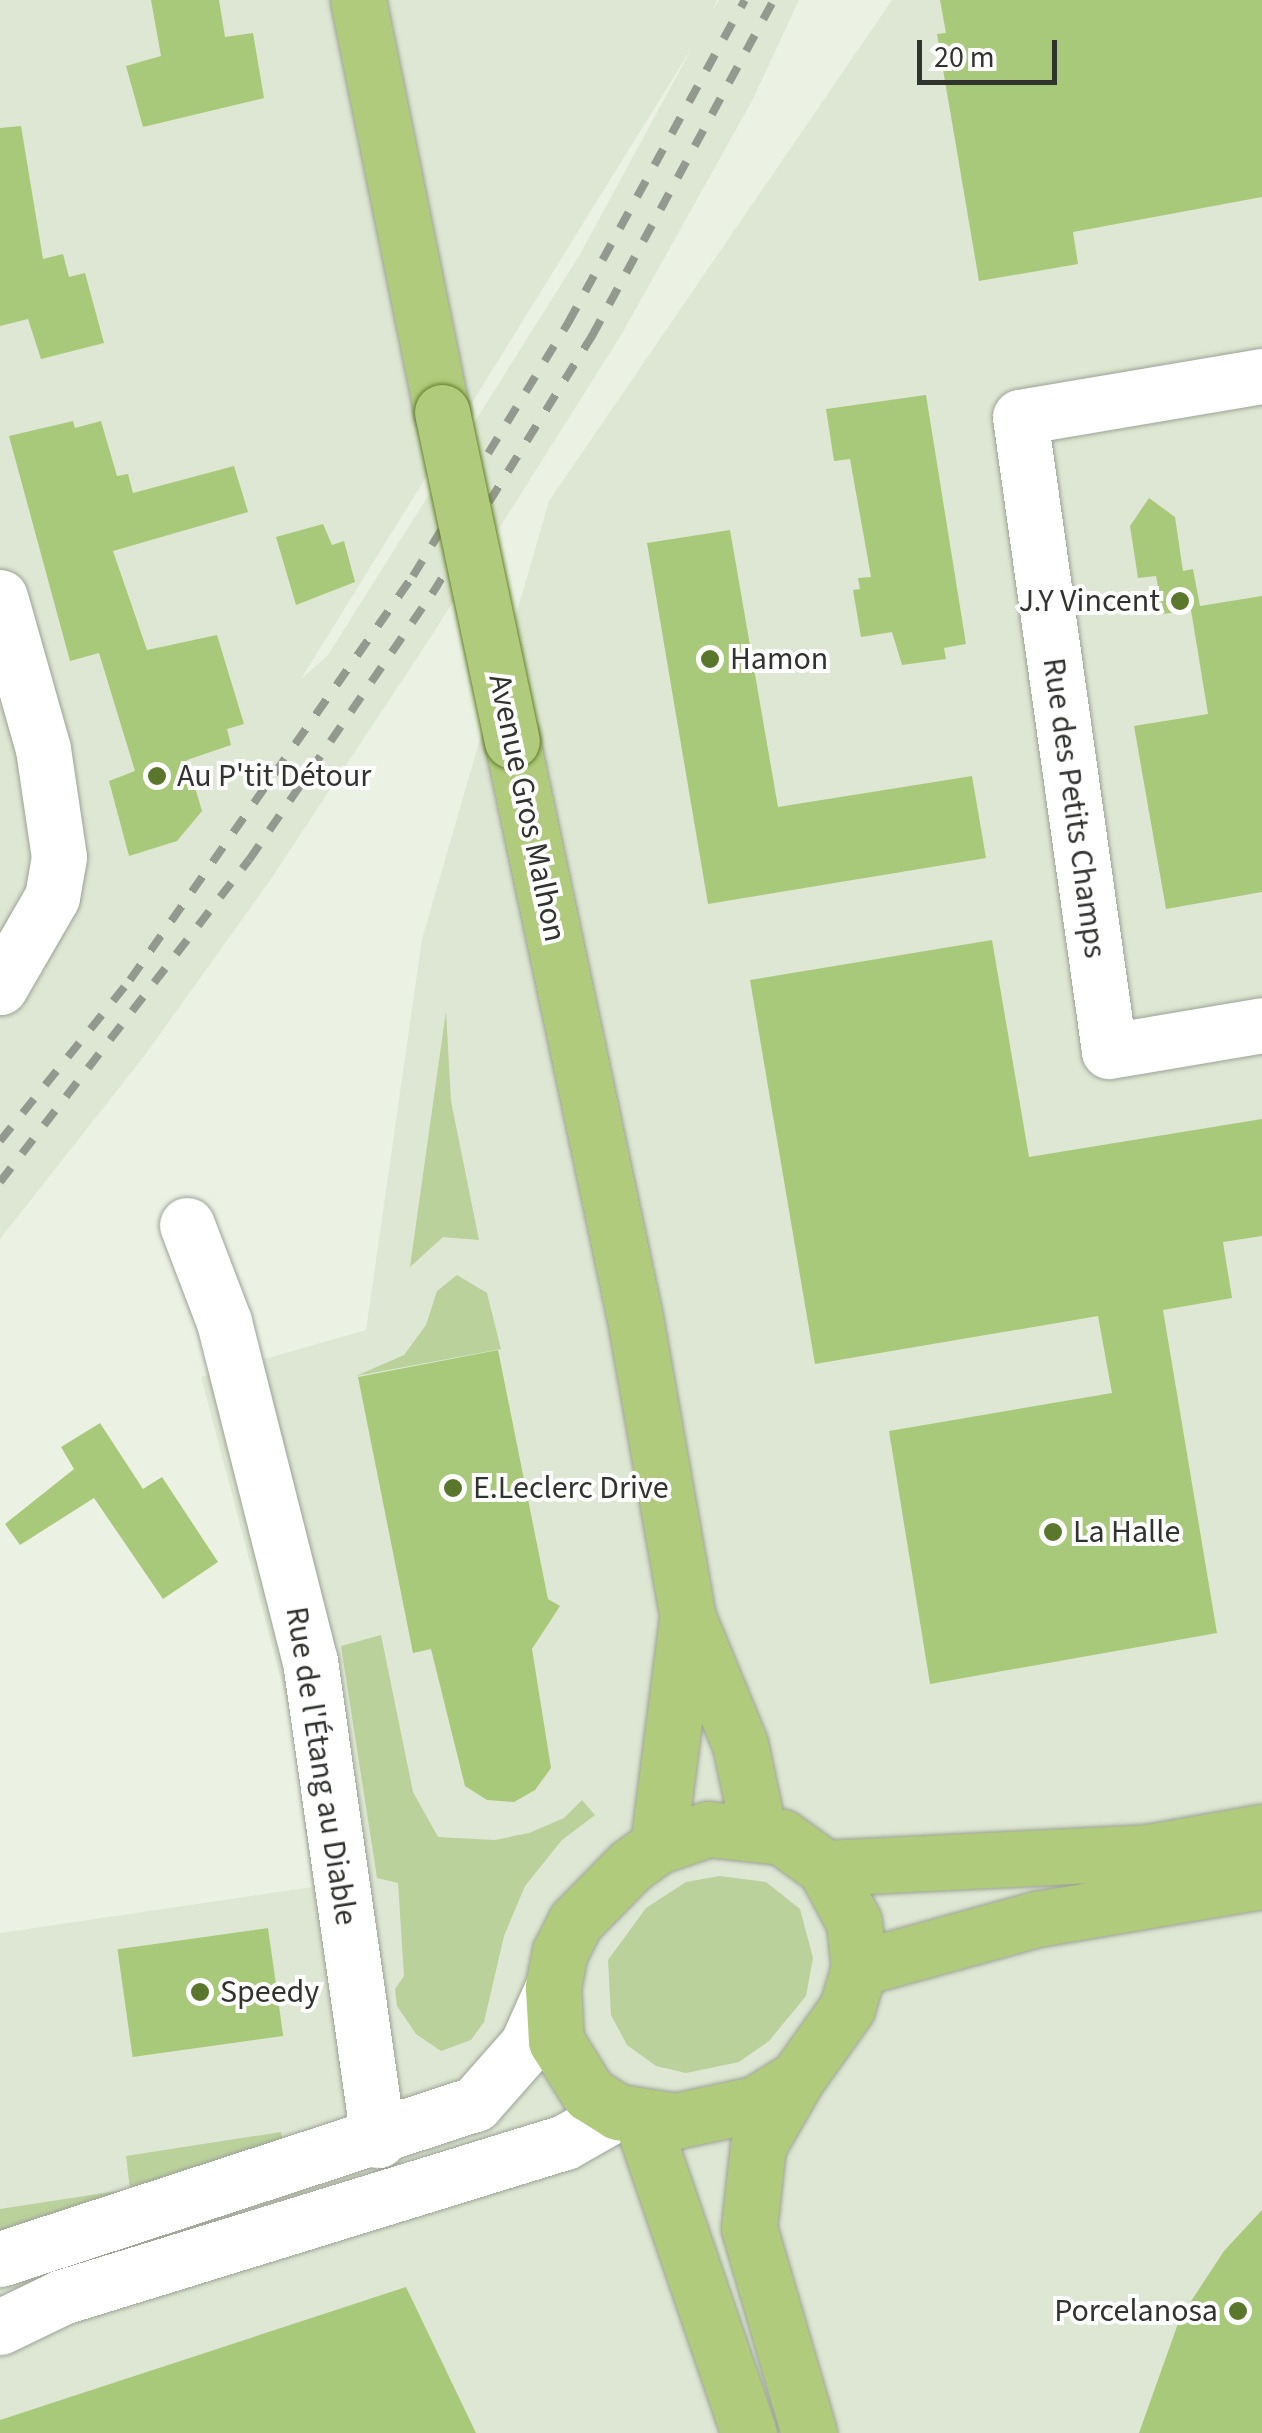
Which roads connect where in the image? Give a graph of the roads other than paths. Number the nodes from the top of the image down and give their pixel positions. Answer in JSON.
{"nodes":[{"id":1,"x":358,"y":0,"type":"edge"},
{"id":2,"x":1262,"y":376,"type":"edge"},
{"id":3,"x":0,"y":598,"type":"edge"},
{"id":4,"x":0,"y":987,"type":"edge"},
{"id":5,"x":1262,"y":1025,"type":"edge"},
{"id":6,"x":186,"y":1225,"type":"dead end"},
{"id":7,"x":688,"y":1618,"type":"junction"},
{"id":8,"x":758,"y":1830,"type":"junction"},
{"id":9,"x":1262,"y":1832,"type":"edge"},
{"id":10,"x":658,"y":1846,"type":"junction"},
{"id":11,"x":825,"y":1868,"type":"junction"},
{"id":12,"x":1262,"y":1881,"type":"edge"},
{"id":13,"x":859,"y":1968,"type":"junction"},
{"id":14,"x":553,"y":1987,"type":"junction"},
{"id":15,"x":798,"y":2078,"type":"junction"},
{"id":16,"x":630,"y":2115,"type":"junction"},
{"id":17,"x":378,"y":2140,"type":"junction"},
{"id":18,"x":0,"y":2259,"type":"edge"},
{"id":19,"x":0,"y":2327,"type":"edge"},
{"id":20,"x":748,"y":2433,"type":"edge"},
{"id":21,"x":809,"y":2433,"type":"edge"}],
"edges":[{"from":1,"to":7,"type":"main road","name":"Avenue Gros Malhon","bridge":true},
{"from":2,"to":5,"type":"street","name":"Rue des Petits Champs"},
{"from":3,"to":4,"type":"street"},
{"from":6,"to":17,"type":"street","name":"Rue de l'Étang au Diable"},
{"from":7,"to":8,"type":"main road","name":"Avenue Gros Malhon"},
{"from":7,"to":10,"type":"main road","name":"Avenue Gros Malhon"},
{"from":8,"to":10,"type":"main road"},
{"from":8,"to":11,"type":"main road"},
{"from":9,"to":11,"type":"main road"},
{"from":10,"to":14,"type":"main road"},
{"from":11,"to":13,"type":"main road"},
{"from":12,"to":13,"type":"main road"},
{"from":13,"to":15,"type":"main road"},
{"from":14,"to":16,"type":"main road"},
{"from":14,"to":17,"type":"street"},
{"from":15,"to":16,"type":"main road"},
{"from":15,"to":21,"type":"main road"},
{"from":16,"to":19,"type":"street"},
{"from":16,"to":20,"type":"main road"},
{"from":17,"to":18,"type":"street"}]}
